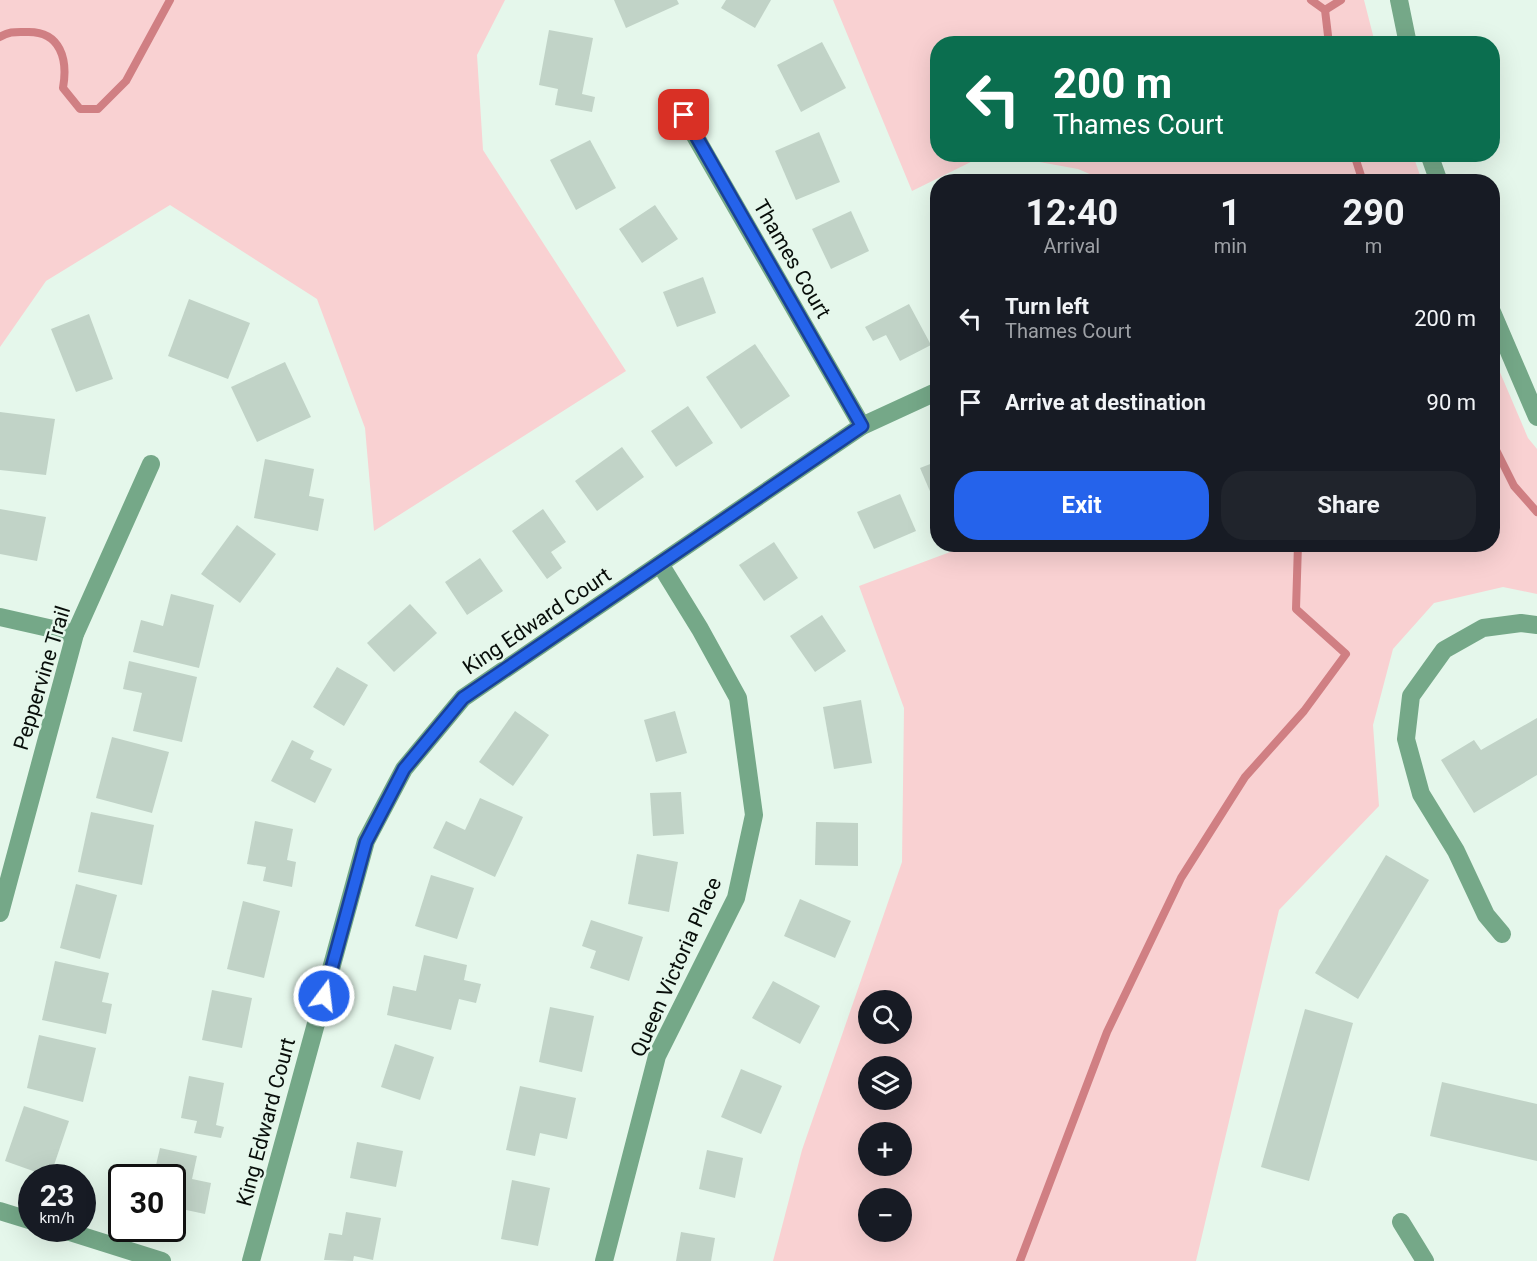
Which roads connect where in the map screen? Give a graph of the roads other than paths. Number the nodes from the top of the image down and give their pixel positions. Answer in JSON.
{"nodes":[{"id":1,"x":1399,"y":0,"type":"edge"},
{"id":2,"x":1406,"y":36,"type":"edge"},
{"id":3,"x":684,"y":115,"type":"dead end"},
{"id":4,"x":1500,"y":331,"type":"edge"},
{"id":5,"x":930,"y":395,"type":"edge"},
{"id":6,"x":1537,"y":417,"type":"edge"},
{"id":7,"x":862,"y":426,"type":"junction"},
{"id":8,"x":151,"y":464,"type":"dead end"},
{"id":9,"x":660,"y":564,"type":"junction"},
{"id":10,"x":0,"y":617,"type":"edge"},
{"id":11,"x":1537,"y":625,"type":"edge"},
{"id":12,"x":75,"y":634,"type":"junction"},
{"id":13,"x":0,"y":913,"type":"edge"},
{"id":14,"x":1502,"y":934,"type":"dead end"},
{"id":15,"x":0,"y":1211,"type":"edge"},
{"id":16,"x":18,"y":1217,"type":"edge"},
{"id":17,"x":1401,"y":1222,"type":"dead end"},
{"id":18,"x":96,"y":1240,"type":"edge"},
{"id":19,"x":162,"y":1261,"type":"edge"},
{"id":20,"x":251,"y":1261,"type":"edge"},
{"id":21,"x":604,"y":1261,"type":"edge"},
{"id":22,"x":1425,"y":1261,"type":"edge"}],
"edges":[{"from":1,"to":2,"type":"street"},
{"from":3,"to":7,"type":"street","name":"Thames Court"},
{"from":4,"to":6,"type":"street"},
{"from":5,"to":7,"type":"street","name":"King Edward Court"},
{"from":7,"to":9,"type":"street","name":"King Edward Court"},
{"from":8,"to":12,"type":"street","name":"Peppervine Trail"},
{"from":9,"to":20,"type":"street","name":"King Edward Court"},
{"from":9,"to":21,"type":"street","name":"Queen Victoria Place"},
{"from":10,"to":12,"type":"street"},
{"from":11,"to":14,"type":"street"},
{"from":12,"to":13,"type":"street","name":"Peppervine Trail"},
{"from":15,"to":16,"type":"street"},
{"from":17,"to":22,"type":"street"},
{"from":18,"to":19,"type":"street"}]}
